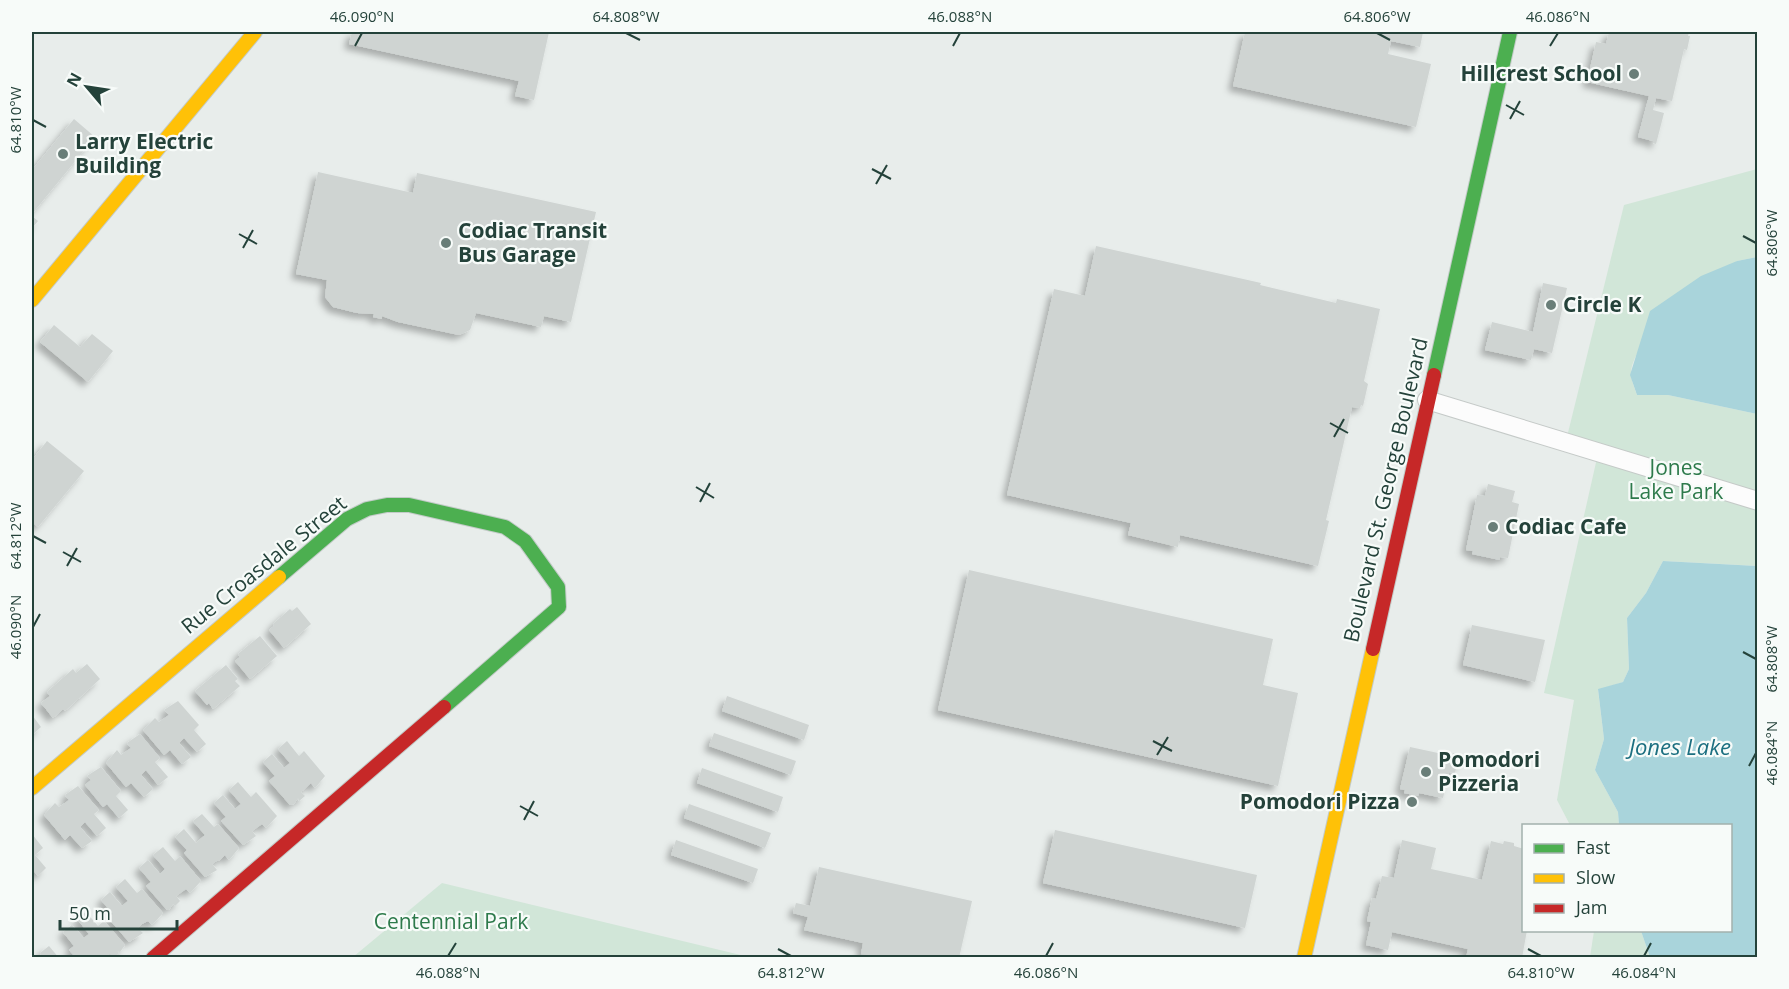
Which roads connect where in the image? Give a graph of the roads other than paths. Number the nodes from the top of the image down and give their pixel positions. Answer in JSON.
{"nodes":[{"id":1,"x":255,"y":32,"type":"edge"},
{"id":2,"x":1510,"y":32,"type":"edge"},
{"id":3,"x":32,"y":300,"type":"edge"},
{"id":4,"x":1427,"y":400,"type":"junction"},
{"id":5,"x":1758,"y":501,"type":"edge"},
{"id":6,"x":32,"y":788,"type":"edge"},
{"id":7,"x":153,"y":957,"type":"edge"},
{"id":8,"x":1304,"y":957,"type":"edge"}],
"edges":[{"from":1,"to":3,"type":"main road"},
{"from":2,"to":4,"type":"main road","name":"Boulevard St. George Boulevard"},
{"from":4,"to":5,"type":"street"},
{"from":4,"to":8,"type":"main road","name":"Boulevard St. George Boulevard"},
{"from":6,"to":7,"type":"main road","name":"Rue Croasdale Street"}]}
